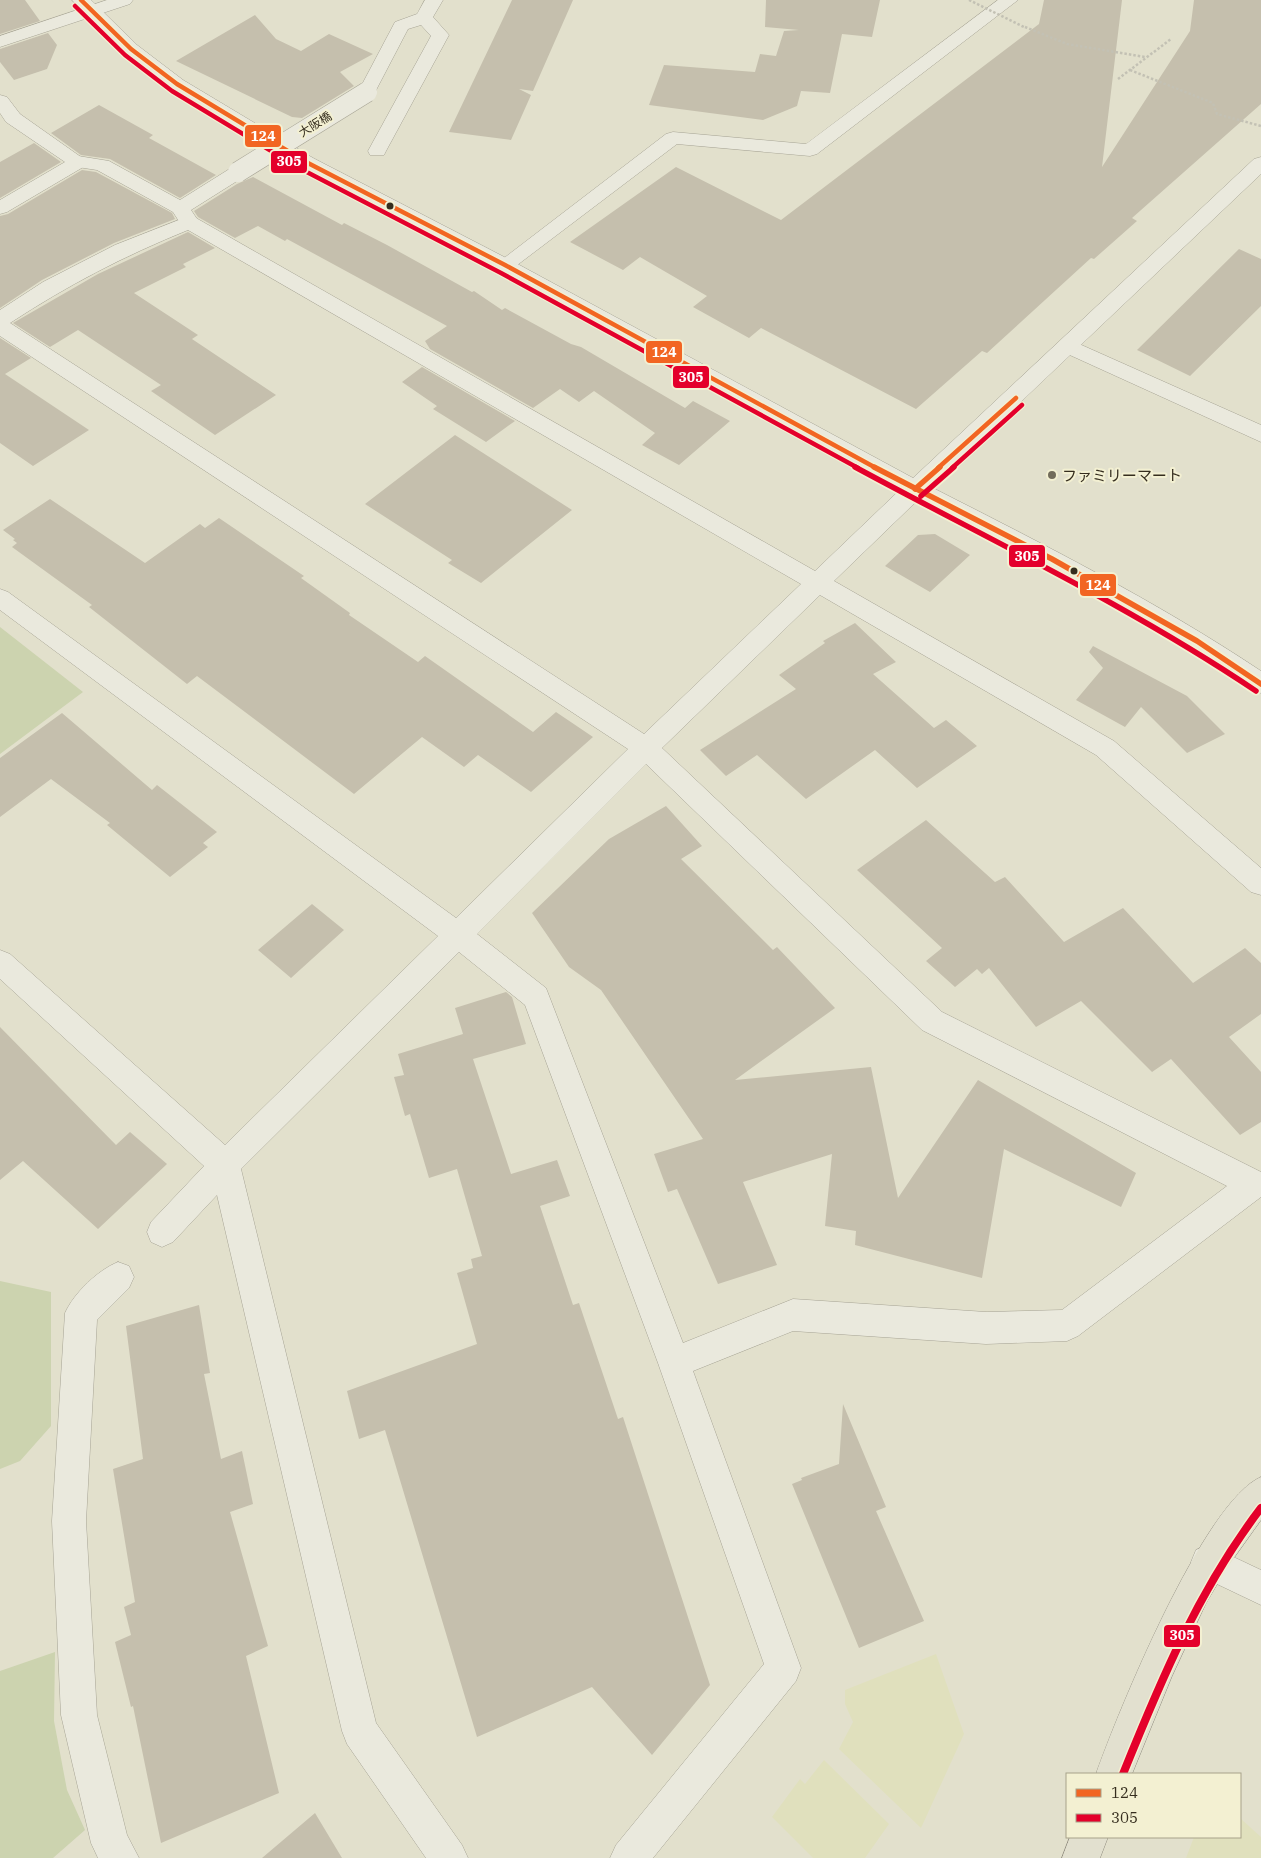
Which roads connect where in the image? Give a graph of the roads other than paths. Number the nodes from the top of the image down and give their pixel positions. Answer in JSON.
{"nodes":[{"id":1,"x":124,"y":0,"type":"edge"},
{"id":2,"x":434,"y":0,"type":"edge"},
{"id":3,"x":1009,"y":0,"type":"edge"},
{"id":4,"x":85,"y":6,"type":"edge"},
{"id":5,"x":424,"y":18,"type":"junction"},
{"id":6,"x":0,"y":42,"type":"edge"},
{"id":7,"x":0,"y":101,"type":"edge"},
{"id":8,"x":377,"y":151,"type":"dead end"},
{"id":9,"x":78,"y":162,"type":"junction"},
{"id":10,"x":1261,"y":163,"type":"edge"},
{"id":11,"x":0,"y":208,"type":"edge"},
{"id":12,"x":184,"y":215,"type":"junction"},
{"id":13,"x":505,"y":265,"type":"junction"},
{"id":14,"x":0,"y":320,"type":"edge"},
{"id":15,"x":0,"y":326,"type":"edge"},
{"id":16,"x":1068,"y":346,"type":"junction"},
{"id":17,"x":1261,"y":434,"type":"edge"},
{"id":18,"x":915,"y":489,"type":"junction"},
{"id":19,"x":820,"y":582,"type":"junction"},
{"id":20,"x":0,"y":598,"type":"edge"},
{"id":21,"x":1261,"y":684,"type":"edge"},
{"id":22,"x":646,"y":748,"type":"junction"},
{"id":23,"x":1261,"y":884,"type":"edge"},
{"id":24,"x":458,"y":935,"type":"junction"},
{"id":25,"x":0,"y":962,"type":"edge"},
{"id":26,"x":225,"y":1165,"type":"junction"},
{"id":27,"x":1258,"y":1181,"type":"edge"},
{"id":28,"x":162,"y":1232,"type":"dead end"},
{"id":29,"x":118,"y":1277,"type":"dead end"},
{"id":30,"x":674,"y":1362,"type":"junction"},
{"id":31,"x":1261,"y":1494,"type":"edge"},
{"id":32,"x":1208,"y":1562,"type":"junction"},
{"id":33,"x":1261,"y":1588,"type":"edge"},
{"id":34,"x":1114,"y":1773,"type":"edge"},
{"id":35,"x":1089,"y":1838,"type":"edge"},
{"id":36,"x":120,"y":1858,"type":"edge"},
{"id":37,"x":449,"y":1858,"type":"edge"},
{"id":38,"x":629,"y":1858,"type":"edge"},
{"id":39,"x":1081,"y":1858,"type":"edge"}],
"edges":[{"from":1,"to":4,"type":"street"},
{"from":2,"to":5,"type":"street"},
{"from":3,"to":13,"type":"street"},
{"from":4,"to":6,"type":"street"},
{"from":4,"to":13,"type":"street"},
{"from":5,"to":8,"type":"street"},
{"from":5,"to":12,"type":"street","name":"大阪橋","bridge":true},
{"from":7,"to":9,"type":"street"},
{"from":9,"to":11,"type":"street"},
{"from":9,"to":12,"type":"street"},
{"from":10,"to":16,"type":"street"},
{"from":12,"to":14,"type":"street","name":"大阪橋"},
{"from":12,"to":19,"type":"street"},
{"from":13,"to":18,"type":"street"},
{"from":15,"to":22,"type":"street"},
{"from":16,"to":17,"type":"street"},
{"from":16,"to":18,"type":"street"},
{"from":18,"to":19,"type":"street"},
{"from":18,"to":21,"type":"street"},
{"from":19,"to":22,"type":"street"},
{"from":19,"to":23,"type":"street"},
{"from":20,"to":24,"type":"street"},
{"from":22,"to":24,"type":"street"},
{"from":22,"to":27,"type":"street"},
{"from":24,"to":26,"type":"street"},
{"from":24,"to":30,"type":"street"},
{"from":25,"to":26,"type":"street"},
{"from":26,"to":28,"type":"street"},
{"from":26,"to":37,"type":"street"},
{"from":27,"to":30,"type":"street"},
{"from":29,"to":36,"type":"street"},
{"from":30,"to":38,"type":"street"},
{"from":31,"to":32,"type":"main road"},
{"from":32,"to":33,"type":"street"},
{"from":32,"to":34,"type":"main road"},
{"from":35,"to":39,"type":"main road"}]}
